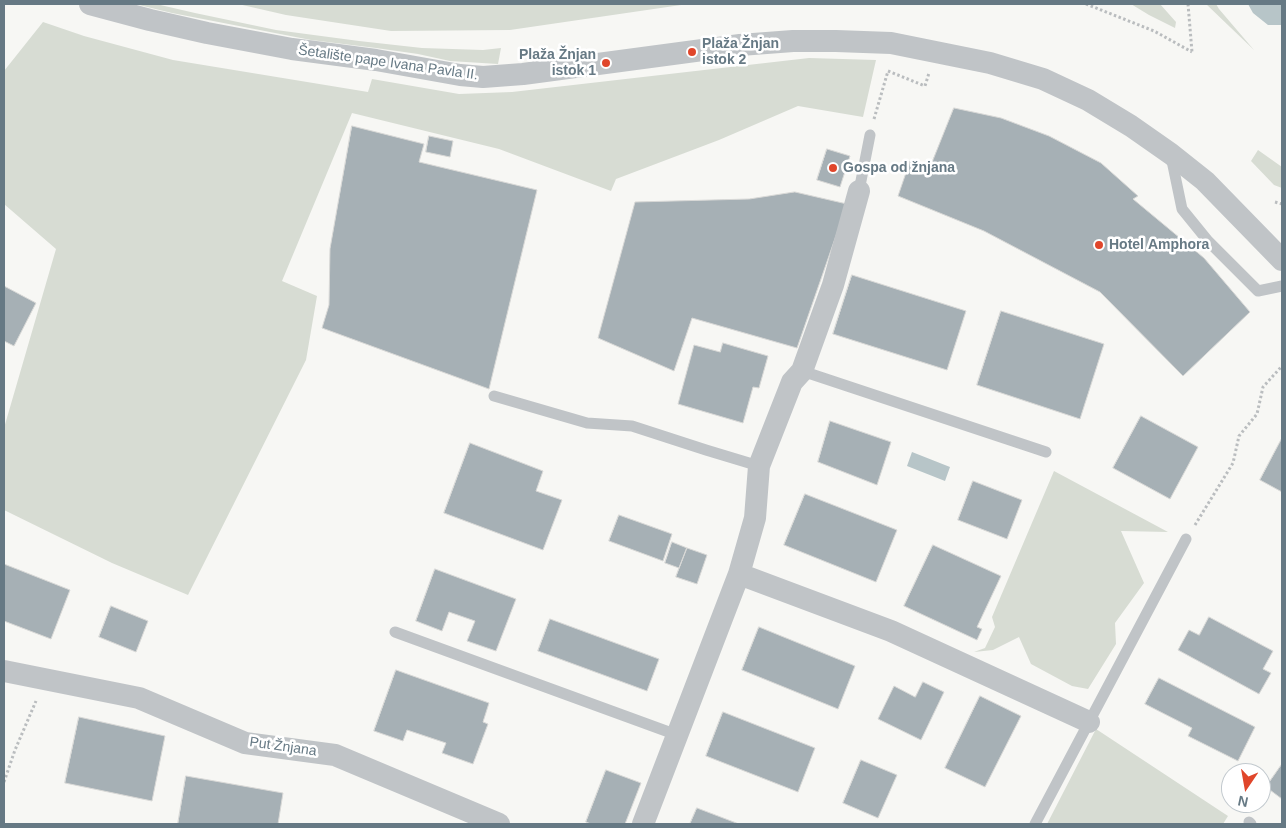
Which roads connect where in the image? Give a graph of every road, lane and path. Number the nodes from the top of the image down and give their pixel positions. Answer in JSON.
{"nodes":[{"id":1,"x":90,"y":4,"type":"edge"},
{"id":2,"x":1086,"y":4,"type":"edge"},
{"id":3,"x":1188,"y":4,"type":"edge"},
{"id":4,"x":935,"y":51,"type":"junction"},
{"id":5,"x":870,"y":135,"type":"joint"},
{"id":6,"x":1170,"y":154,"type":"junction"},
{"id":7,"x":859,"y":190,"type":"joint"},
{"id":8,"x":1275,"y":202,"type":"dead end"},
{"id":9,"x":1282,"y":204,"type":"edge"},
{"id":10,"x":1282,"y":260,"type":"edge"},
{"id":11,"x":1282,"y":286,"type":"edge"},
{"id":12,"x":1282,"y":366,"type":"edge"},
{"id":13,"x":802,"y":372,"type":"junction"},
{"id":14,"x":494,"y":396,"type":"dead end"},
{"id":15,"x":1046,"y":452,"type":"dead end"},
{"id":16,"x":759,"y":466,"type":"junction"},
{"id":17,"x":1186,"y":540,"type":"joint"},
{"id":18,"x":739,"y":574,"type":"junction"},
{"id":19,"x":395,"y":632,"type":"dead end"},
{"id":20,"x":4,"y":671,"type":"edge"},
{"id":21,"x":42,"y":678,"type":"junction"},
{"id":22,"x":1089,"y":722,"type":"junction"},
{"id":23,"x":677,"y":735,"type":"junction"},
{"id":24,"x":4,"y":782,"type":"edge"},
{"id":25,"x":499,"y":824,"type":"edge"},
{"id":26,"x":644,"y":824,"type":"edge"},
{"id":27,"x":1035,"y":824,"type":"edge"}],
"edges":[{"from":1,"to":4,"type":"street","name":"Šetalište pape Ivana Pavla II."},
{"from":2,"to":3,"type":"path"},
{"from":4,"to":5,"type":"path"},
{"from":4,"to":6,"type":"street","name":"Šetalište pape Ivana Pavla II."},
{"from":5,"to":7,"type":"lane"},
{"from":6,"to":10,"type":"street","name":"Šetalište pape Ivana Pavla II."},
{"from":6,"to":11,"type":"lane"},
{"from":7,"to":13,"type":"street"},
{"from":8,"to":9,"type":"path"},
{"from":12,"to":17,"type":"path"},
{"from":13,"to":15,"type":"lane"},
{"from":13,"to":16,"type":"street"},
{"from":14,"to":16,"type":"lane"},
{"from":16,"to":18,"type":"street"},
{"from":17,"to":22,"type":"lane"},
{"from":18,"to":22,"type":"street"},
{"from":18,"to":23,"type":"street"},
{"from":19,"to":23,"type":"lane"},
{"from":20,"to":21,"type":"street","name":"Put Žnjana"},
{"from":21,"to":24,"type":"path"},
{"from":21,"to":25,"type":"street","name":"Put Žnjana"},
{"from":22,"to":27,"type":"lane"},
{"from":23,"to":26,"type":"street"}]}
